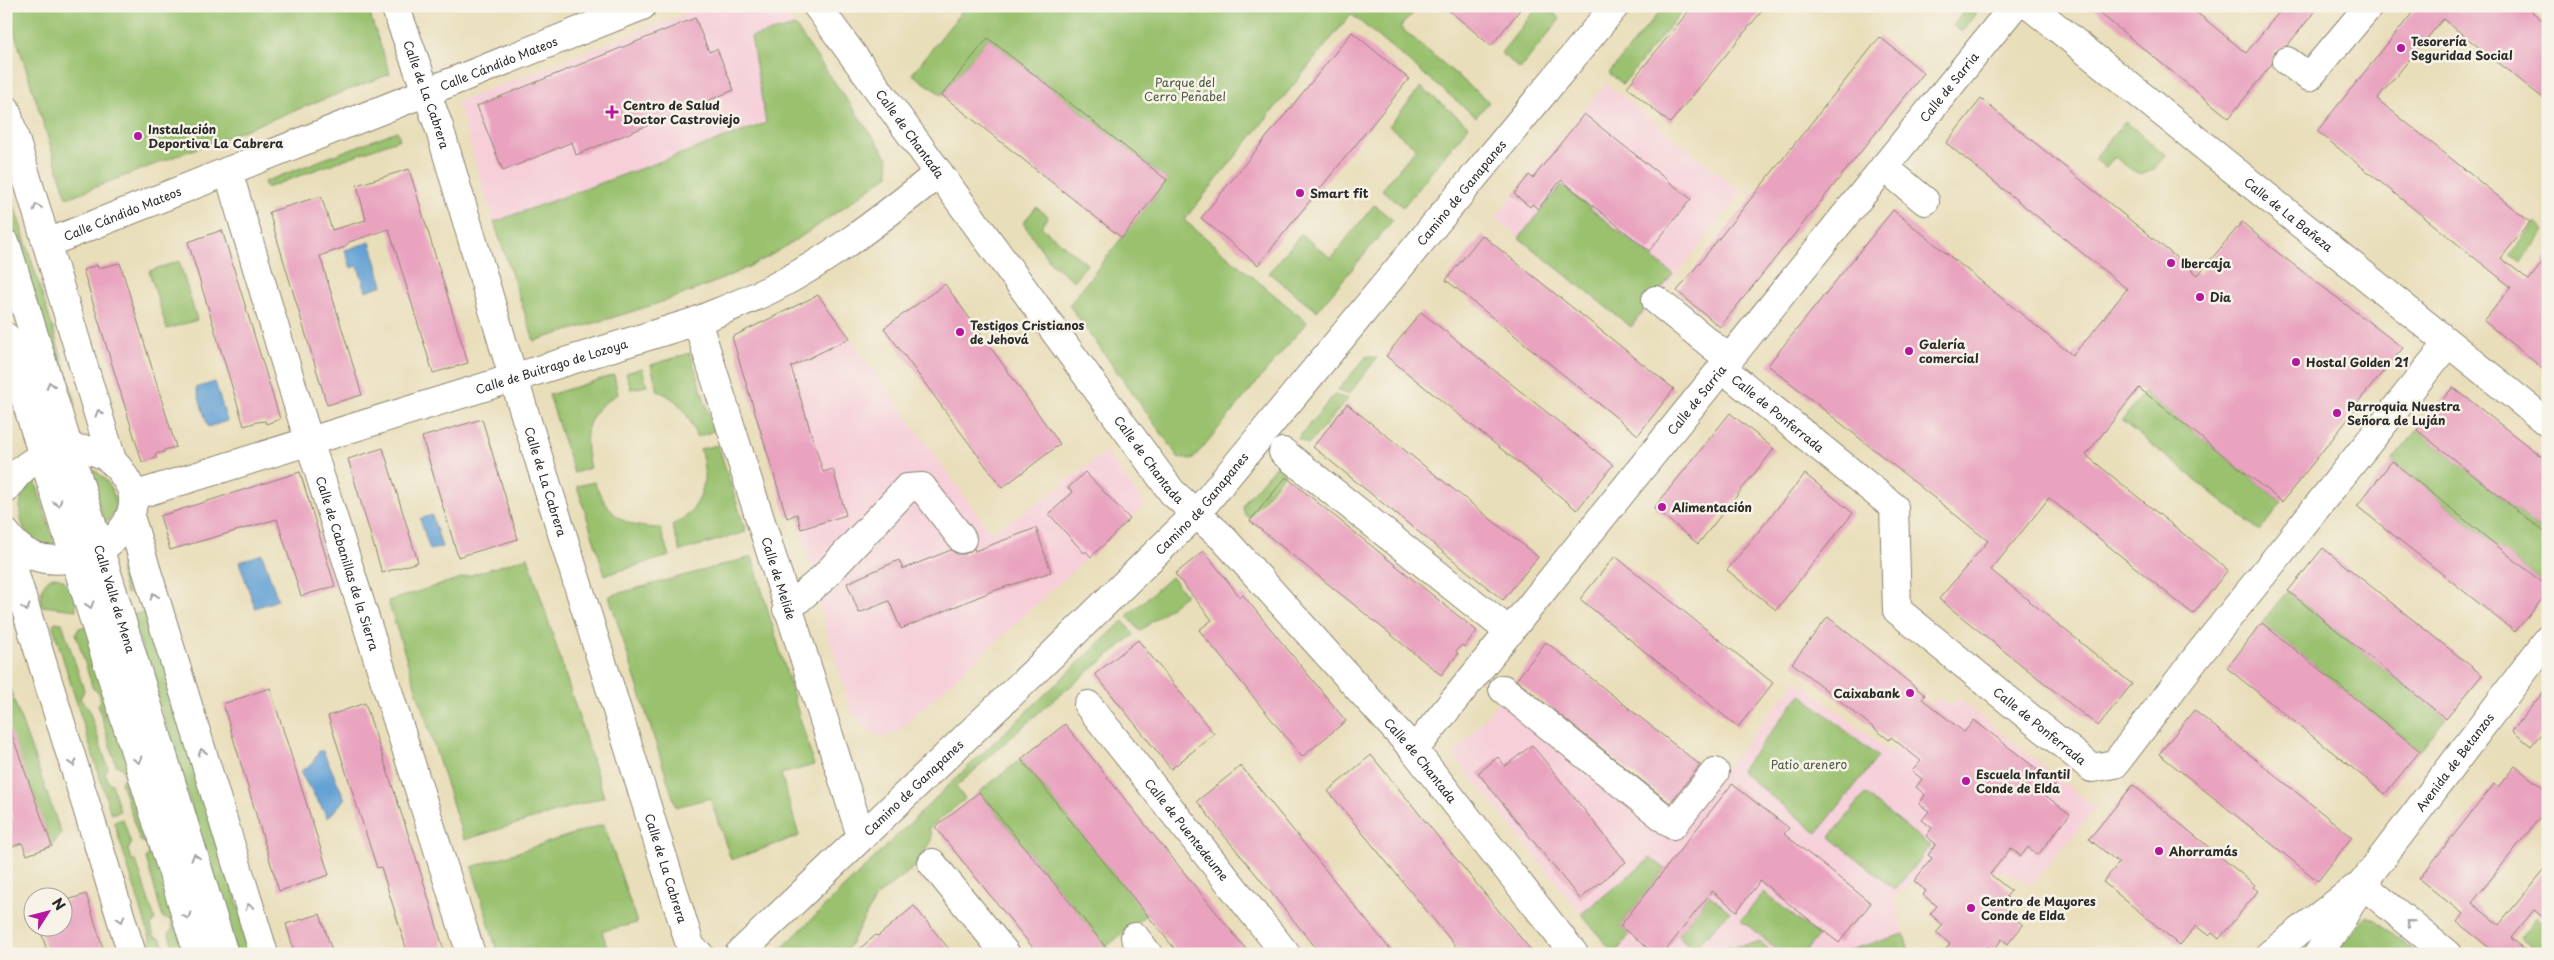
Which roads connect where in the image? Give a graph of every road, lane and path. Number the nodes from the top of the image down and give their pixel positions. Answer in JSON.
{"nodes":[{"id":1,"x":395,"y":6,"type":"edge"},
{"id":2,"x":642,"y":6,"type":"edge"},
{"id":3,"x":817,"y":6,"type":"edge"},
{"id":4,"x":1615,"y":6,"type":"edge"},
{"id":5,"x":2014,"y":6,"type":"edge"},
{"id":6,"x":2030,"y":6,"type":"edge"},
{"id":7,"x":2369,"y":6,"type":"edge"},
{"id":8,"x":2287,"y":61,"type":"dead end"},
{"id":9,"x":425,"y":91,"type":"junction"},
{"id":10,"x":6,"y":109,"type":"edge"},
{"id":11,"x":1884,"y":167,"type":"junction"},
{"id":12,"x":228,"y":171,"type":"junction"},
{"id":13,"x":939,"y":173,"type":"junction"},
{"id":14,"x":1925,"y":201,"type":"dead end"},
{"id":15,"x":48,"y":243,"type":"junction"},
{"id":16,"x":6,"y":244,"type":"edge"},
{"id":17,"x":1656,"y":300,"type":"dead end"},
{"id":18,"x":697,"y":321,"type":"junction"},
{"id":19,"x":6,"y":337,"type":"edge"},
{"id":20,"x":2448,"y":343,"type":"junction"},
{"id":21,"x":1726,"y":364,"type":"junction"},
{"id":22,"x":514,"y":378,"type":"junction"},
{"id":23,"x":2548,"y":423,"type":"edge"},
{"id":24,"x":310,"y":442,"type":"junction"},
{"id":25,"x":57,"y":452,"type":"junction"},
{"id":26,"x":1283,"y":452,"type":"dead end"},
{"id":27,"x":112,"y":460,"type":"junction"},
{"id":28,"x":6,"y":489,"type":"edge"},
{"id":29,"x":132,"y":506,"type":"junction"},
{"id":30,"x":1196,"y":514,"type":"junction"},
{"id":31,"x":6,"y":533,"type":"edge"},
{"id":32,"x":962,"y":539,"type":"dead end"},
{"id":33,"x":6,"y":545,"type":"edge"},
{"id":34,"x":101,"y":549,"type":"junction"},
{"id":35,"x":76,"y":559,"type":"junction"},
{"id":36,"x":787,"y":608,"type":"junction"},
{"id":37,"x":1510,"y":632,"type":"junction"},
{"id":38,"x":2548,"y":639,"type":"edge"},
{"id":39,"x":1502,"y":689,"type":"dead end"},
{"id":40,"x":1088,"y":705,"type":"dead end"},
{"id":41,"x":1414,"y":750,"type":"junction"},
{"id":42,"x":1715,"y":772,"type":"dead end"},
{"id":43,"x":862,"y":836,"type":"junction"},
{"id":44,"x":932,"y":864,"type":"dead end"},
{"id":45,"x":2362,"y":884,"type":"junction"},
{"id":46,"x":2311,"y":921,"type":"junction"},
{"id":47,"x":132,"y":954,"type":"edge"},
{"id":48,"x":198,"y":954,"type":"edge"},
{"id":49,"x":224,"y":954,"type":"edge"},
{"id":50,"x":264,"y":954,"type":"edge"},
{"id":51,"x":471,"y":954,"type":"edge"},
{"id":52,"x":699,"y":954,"type":"edge"},
{"id":53,"x":739,"y":954,"type":"edge"},
{"id":54,"x":1006,"y":954,"type":"edge"},
{"id":55,"x":1286,"y":954,"type":"edge"},
{"id":56,"x":1574,"y":954,"type":"edge"},
{"id":57,"x":2270,"y":954,"type":"edge"},
{"id":58,"x":2313,"y":954,"type":"edge"},
{"id":59,"x":2318,"y":954,"type":"edge"},
{"id":60,"x":2447,"y":954,"type":"edge"}],
"edges":[{"from":1,"to":9,"type":"street","name":"Calle de La Cabrera"},
{"from":2,"to":9,"type":"street","name":"Calle Cándido Mateos"},
{"from":3,"to":13,"type":"street","name":"Calle de Chantada"},
{"from":4,"to":30,"type":"street","name":"Camino de Ganapanes"},
{"from":5,"to":11,"type":"street","name":"Calle de Sarria"},
{"from":6,"to":20,"type":"street","name":"Calle de La Bañeza"},
{"from":7,"to":8,"type":"street"},
{"from":9,"to":12,"type":"street","name":"Calle Cándido Mateos"},
{"from":9,"to":22,"type":"street","name":"Calle de La Cabrera"},
{"from":15,"to":10,"type":"street","one_way":true},
{"from":11,"to":14,"type":"street"},
{"from":11,"to":21,"type":"street","name":"Calle de Sarria"},
{"from":12,"to":15,"type":"street","name":"Calle Cándido Mateos"},
{"from":12,"to":24,"type":"street","name":"Calle de Cabanillas de la Sierra"},
{"from":13,"to":18,"type":"street","name":"Calle de Buitrago de Lozoya"},
{"from":13,"to":30,"type":"street","name":"Calle de Chantada"},
{"from":27,"to":15,"type":"street","one_way":true},
{"from":25,"to":16,"type":"street","name":"Calle Valle de Mena","one_way":true},
{"from":17,"to":21,"type":"street","name":"Calle de Ponferrada"},
{"from":18,"to":22,"type":"street","name":"Calle de Buitrago de Lozoya"},
{"from":18,"to":36,"type":"street","name":"Calle de Melide"},
{"from":19,"to":25,"type":"street","name":"Calle Valle de Mena"},
{"from":20,"to":21,"type":"street","name":"Calle de Ponferrada"},
{"from":20,"to":23,"type":"street","name":"Calle de La Bañeza"},
{"from":21,"to":37,"type":"street","name":"Calle de Sarria"},
{"from":22,"to":24,"type":"street","name":"Calle de Buitrago de Lozoya"},
{"from":22,"to":52,"type":"street","name":"Calle de La Cabrera"},
{"from":24,"to":29,"type":"street","name":"Calle de Buitrago de Lozoya"},
{"from":24,"to":51,"type":"street","name":"Calle de Cabanillas de la Sierra"},
{"from":25,"to":27,"type":"street"},
{"from":25,"to":28,"type":"street"},
{"from":25,"to":34,"type":"street","name":"Calle Valle de Mena"},
{"from":25,"to":35,"type":"street","name":"Calle Valle de Mena","one_way":true},
{"from":26,"to":37,"type":"street"},
{"from":27,"to":29,"type":"street"},
{"from":29,"to":34,"type":"street"},
{"from":50,"to":29,"type":"street","one_way":true},
{"from":30,"to":41,"type":"street","name":"Calle de Chantada"},
{"from":30,"to":43,"type":"street","name":"Camino de Ganapanes"},
{"from":31,"to":35,"type":"street"},
{"from":32,"to":36,"type":"street"},
{"from":33,"to":47,"type":"street","one_way":true},
{"from":34,"to":35,"type":"street"},
{"from":49,"to":34,"type":"street","name":"Calle Valle de Mena","one_way":true},
{"from":35,"to":48,"type":"street","name":"Calle Valle de Mena","one_way":true},
{"from":36,"to":43,"type":"street","name":"Calle de Melide"},
{"from":37,"to":41,"type":"street","name":"Calle de Sarria"},
{"from":38,"to":45,"type":"street","name":"Avenida de Betanzos"},
{"from":39,"to":42,"type":"street"},
{"from":40,"to":55,"type":"street","name":"Calle de Puentedeume"},
{"from":41,"to":56,"type":"street","name":"Calle de Chantada"},
{"from":43,"to":53,"type":"street","name":"Camino de Ganapanes"},
{"from":44,"to":54,"type":"street"},
{"from":45,"to":46,"type":"street","name":"Avenida de Betanzos"},
{"from":45,"to":59,"type":"street","name":"Avenida de Betanzos"},
{"from":60,"to":45,"type":"street","one_way":true},
{"from":46,"to":57,"type":"street","name":"Avenida de Betanzos"},
{"from":46,"to":58,"type":"street"}]}
